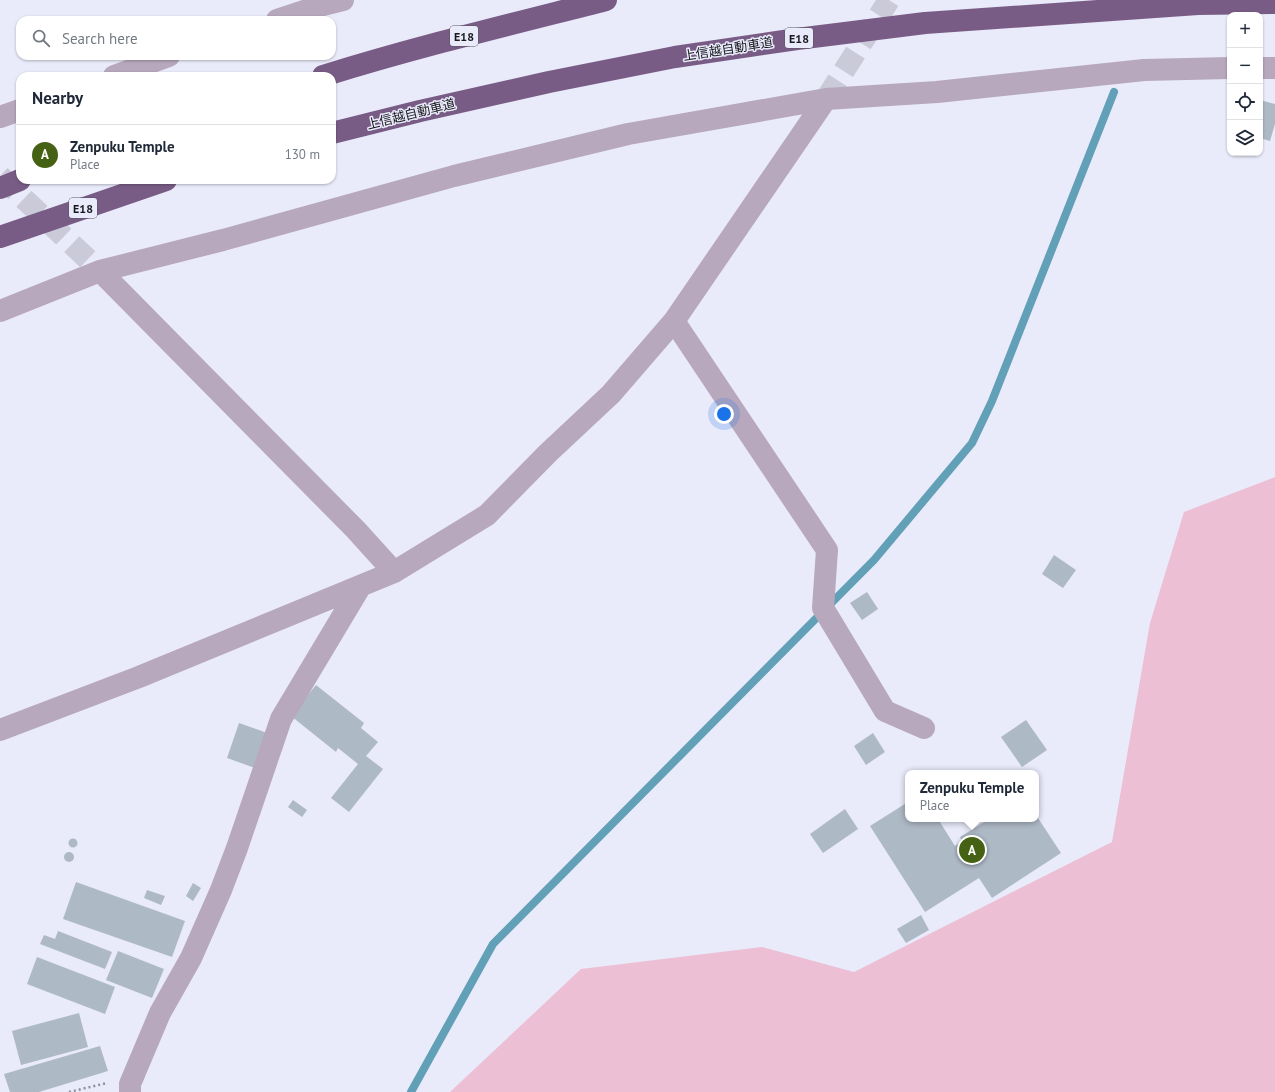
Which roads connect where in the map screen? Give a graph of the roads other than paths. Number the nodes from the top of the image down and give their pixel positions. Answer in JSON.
{"nodes":[{"id":1,"x":343,"y":0,"type":"edge"},
{"id":2,"x":606,"y":0,"type":"edge"},
{"id":3,"x":1275,"y":3,"type":"edge"},
{"id":4,"x":289,"y":16,"type":"edge"},
{"id":5,"x":158,"y":60,"type":"edge"},
{"id":6,"x":1227,"y":68,"type":"edge"},
{"id":7,"x":1263,"y":68,"type":"edge"},
{"id":8,"x":1275,"y":68,"type":"edge"},
{"id":9,"x":125,"y":72,"type":"edge"},
{"id":10,"x":335,"y":72,"type":"edge"},
{"id":11,"x":826,"y":99,"type":"junction"},
{"id":12,"x":16,"y":111,"type":"edge"},
{"id":13,"x":0,"y":117,"type":"edge"},
{"id":14,"x":336,"y":133,"type":"edge"},
{"id":15,"x":16,"y":182,"type":"edge"},
{"id":16,"x":154,"y":184,"type":"edge"},
{"id":17,"x":0,"y":188,"type":"edge"},
{"id":18,"x":0,"y":237,"type":"edge"},
{"id":19,"x":100,"y":271,"type":"junction"},
{"id":20,"x":0,"y":311,"type":"edge"},
{"id":21,"x":674,"y":321,"type":"junction"},
{"id":22,"x":394,"y":572,"type":"junction"},
{"id":23,"x":360,"y":587,"type":"junction"},
{"id":24,"x":924,"y":728,"type":"dead end"},
{"id":25,"x":0,"y":730,"type":"edge"},
{"id":26,"x":130,"y":1088,"type":"edge"}],
"edges":[{"from":1,"to":4,"type":"street"},
{"from":2,"to":10,"type":"highway","number":"E18"},
{"from":3,"to":14,"type":"highway","name":"上信越自動車道","number":"E18"},
{"from":5,"to":9,"type":"street"},
{"from":6,"to":11,"type":"street"},
{"from":7,"to":8,"type":"street"},
{"from":11,"to":19,"type":"street"},
{"from":11,"to":21,"type":"street"},
{"from":12,"to":13,"type":"street"},
{"from":15,"to":17,"type":"highway"},
{"from":16,"to":18,"type":"highway","number":"E18"},
{"from":19,"to":20,"type":"street"},
{"from":19,"to":22,"type":"street"},
{"from":21,"to":22,"type":"street"},
{"from":21,"to":24,"type":"street"},
{"from":22,"to":23,"type":"street"},
{"from":23,"to":25,"type":"street"},
{"from":23,"to":26,"type":"street"}]}
